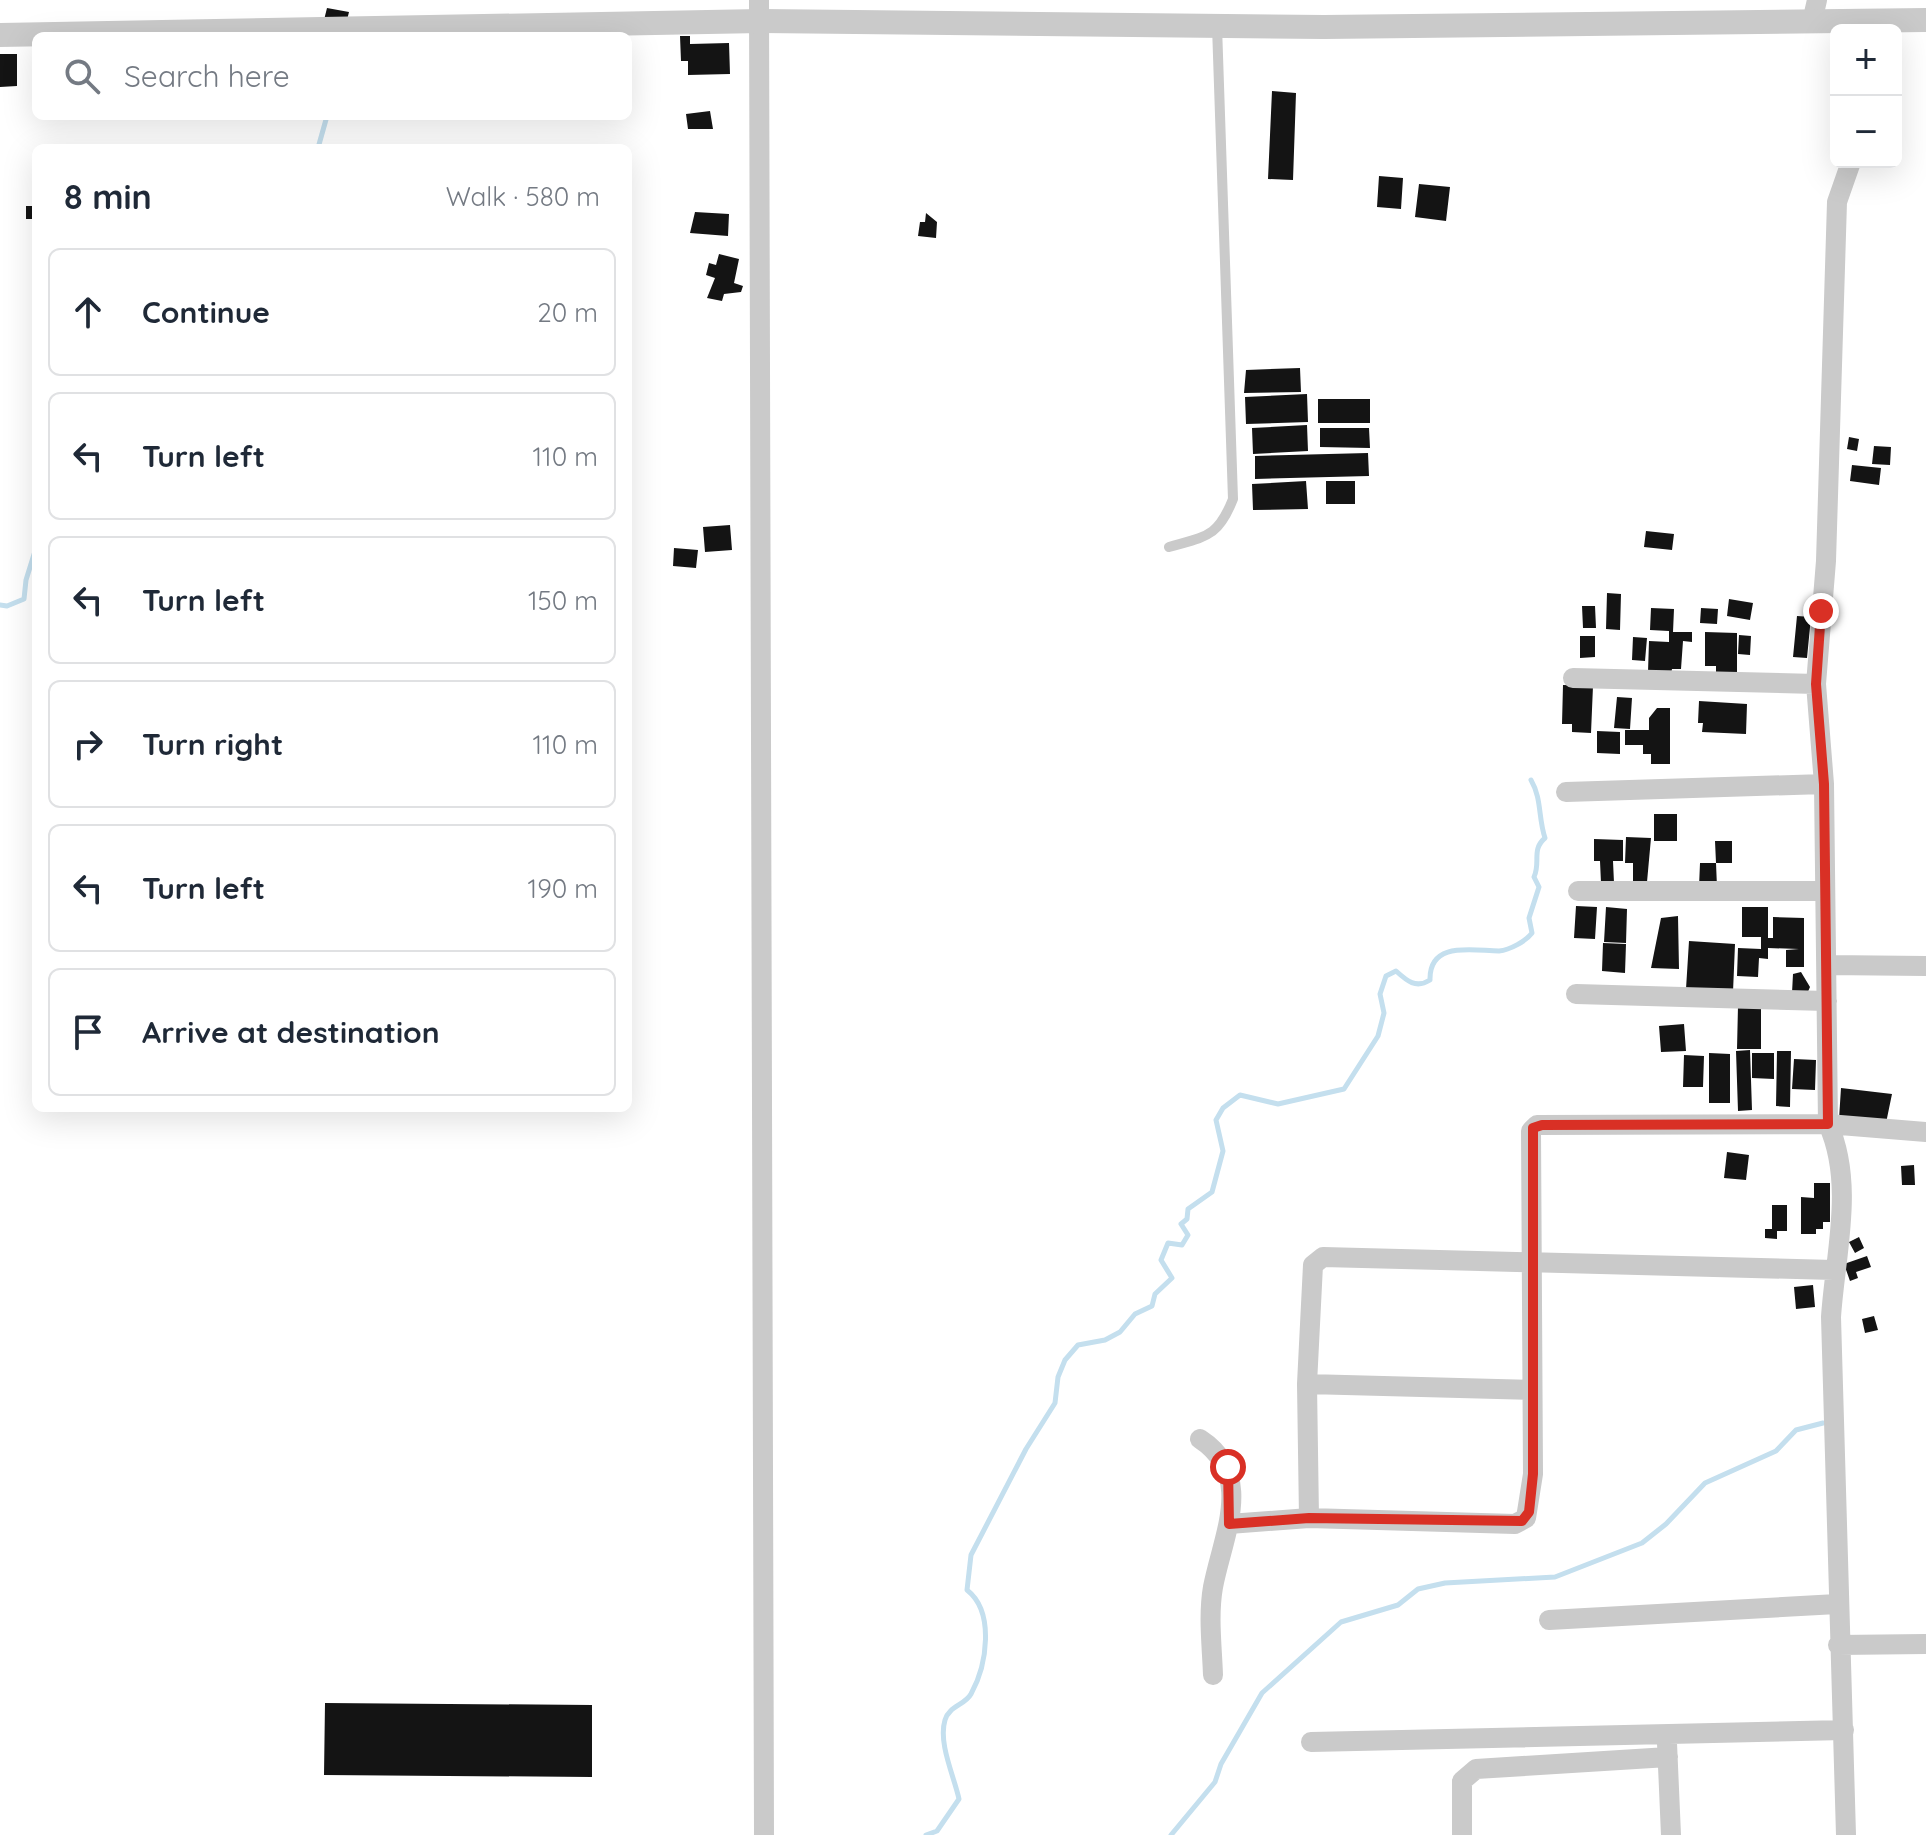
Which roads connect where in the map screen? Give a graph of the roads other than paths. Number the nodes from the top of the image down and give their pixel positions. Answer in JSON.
{"nodes":[{"id":1,"x":760,"y":10,"type":"edge"},
{"id":2,"x":1814,"y":11,"type":"edge"},
{"id":3,"x":1217,"y":26,"type":"junction"},
{"id":4,"x":1908,"y":26,"type":"edge"},
{"id":5,"x":91,"y":32,"type":"edge"},
{"id":6,"x":32,"y":34,"type":"edge"},
{"id":7,"x":0,"y":35,"type":"edge"},
{"id":8,"x":1849,"y":168,"type":"edge"},
{"id":9,"x":1169,"y":547,"type":"dead end"},
{"id":10,"x":1573,"y":678,"type":"dead end"},
{"id":11,"x":1816,"y":684,"type":"junction"},
{"id":12,"x":1824,"y":784,"type":"junction"},
{"id":13,"x":1566,"y":792,"type":"dead end"},
{"id":14,"x":1578,"y":891,"type":"dead end"},
{"id":15,"x":1823,"y":891,"type":"junction"},
{"id":16,"x":1827,"y":965,"type":"junction"},
{"id":17,"x":1926,"y":966,"type":"edge"},
{"id":18,"x":1576,"y":994,"type":"dead end"},
{"id":19,"x":1827,"y":1001,"type":"junction"},
{"id":20,"x":1828,"y":1124,"type":"junction"},
{"id":21,"x":1926,"y":1132,"type":"edge"},
{"id":22,"x":1533,"y":1265,"type":"junction"},
{"id":23,"x":1834,"y":1270,"type":"junction"},
{"id":24,"x":1307,"y":1384,"type":"junction"},
{"id":25,"x":1532,"y":1390,"type":"junction"},
{"id":26,"x":1200,"y":1439,"type":"dead end"},
{"id":27,"x":1309,"y":1518,"type":"junction"},
{"id":28,"x":1229,"y":1524,"type":"junction"},
{"id":29,"x":1837,"y":1604,"type":"junction"},
{"id":30,"x":1549,"y":1620,"type":"dead end"},
{"id":31,"x":1926,"y":1644,"type":"edge"},
{"id":32,"x":1838,"y":1645,"type":"junction"},
{"id":33,"x":1213,"y":1675,"type":"dead end"},
{"id":34,"x":1844,"y":1730,"type":"junction"},
{"id":35,"x":1667,"y":1734,"type":"junction"},
{"id":36,"x":1311,"y":1742,"type":"dead end"},
{"id":37,"x":1668,"y":1757,"type":"junction"},
{"id":38,"x":764,"y":1835,"type":"edge"},
{"id":39,"x":1462,"y":1835,"type":"edge"},
{"id":40,"x":1671,"y":1835,"type":"edge"},
{"id":41,"x":1846,"y":1835,"type":"edge"}],
"edges":[{"from":1,"to":3,"type":"street"},
{"from":1,"to":5,"type":"street"},
{"from":1,"to":38,"type":"street"},
{"from":2,"to":3,"type":"street"},
{"from":2,"to":4,"type":"street"},
{"from":3,"to":9,"type":"lane"},
{"from":6,"to":7,"type":"street"},
{"from":8,"to":11,"type":"street"},
{"from":10,"to":11,"type":"street"},
{"from":11,"to":12,"type":"street"},
{"from":12,"to":13,"type":"street"},
{"from":12,"to":15,"type":"street"},
{"from":14,"to":15,"type":"street"},
{"from":15,"to":16,"type":"street"},
{"from":16,"to":17,"type":"street"},
{"from":16,"to":19,"type":"street"},
{"from":18,"to":19,"type":"street"},
{"from":19,"to":20,"type":"street"},
{"from":20,"to":21,"type":"street"},
{"from":20,"to":22,"type":"street"},
{"from":20,"to":23,"type":"street"},
{"from":22,"to":23,"type":"street"},
{"from":22,"to":24,"type":"street"},
{"from":22,"to":25,"type":"street"},
{"from":23,"to":29,"type":"street"},
{"from":24,"to":25,"type":"street"},
{"from":24,"to":27,"type":"street"},
{"from":25,"to":27,"type":"street"},
{"from":26,"to":28,"type":"street"},
{"from":27,"to":28,"type":"street"},
{"from":28,"to":33,"type":"street"},
{"from":29,"to":30,"type":"street"},
{"from":29,"to":32,"type":"street"},
{"from":31,"to":32,"type":"street"},
{"from":32,"to":34,"type":"street"},
{"from":34,"to":35,"type":"street"},
{"from":34,"to":41,"type":"street"},
{"from":35,"to":36,"type":"street"},
{"from":35,"to":37,"type":"street"},
{"from":37,"to":39,"type":"street"},
{"from":37,"to":40,"type":"street"}]}
